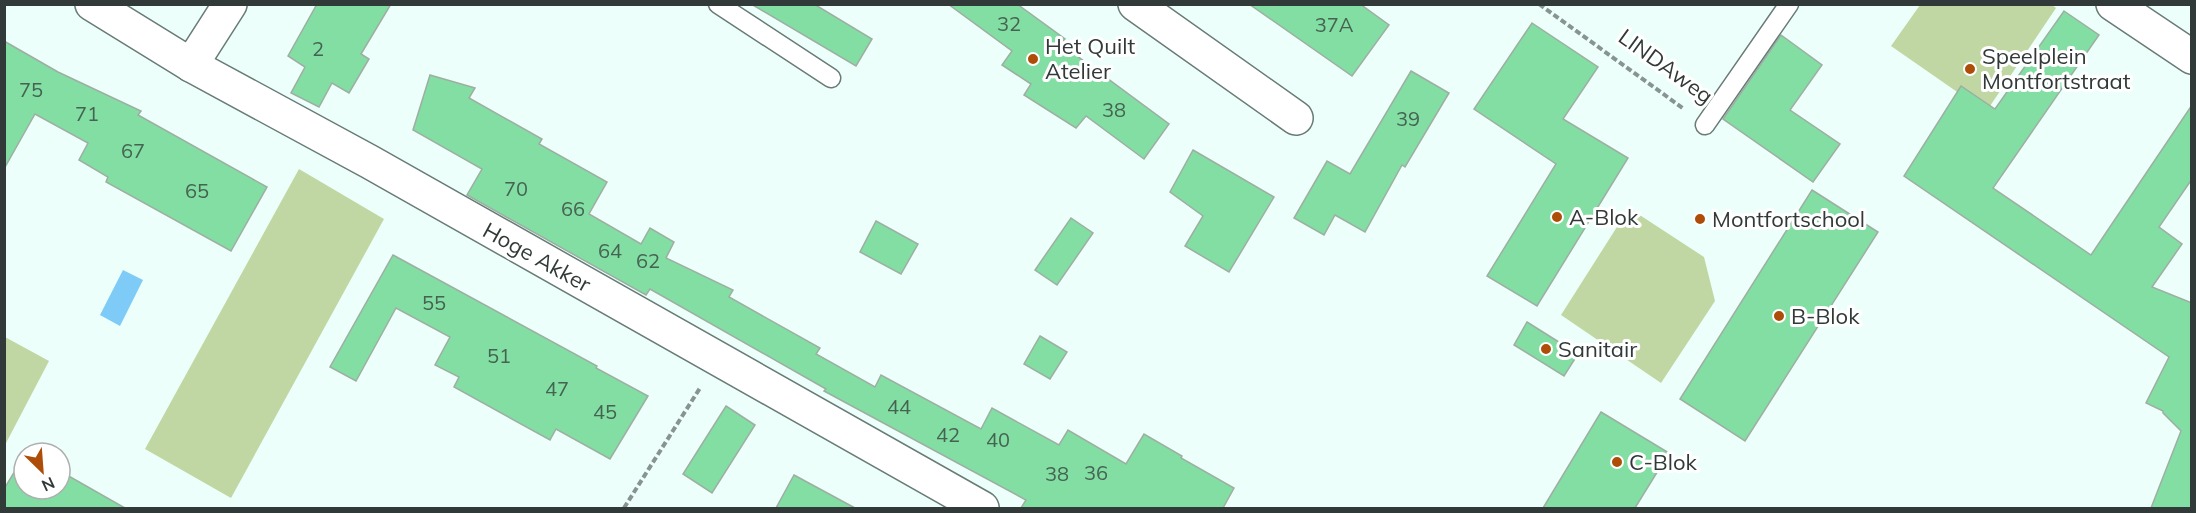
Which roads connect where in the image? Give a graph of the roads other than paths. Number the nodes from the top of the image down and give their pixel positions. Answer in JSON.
{"nodes":[{"id":1,"x":92,"y":4,"type":"edge"},
{"id":2,"x":230,"y":4,"type":"edge"},
{"id":3,"x":717,"y":4,"type":"edge"},
{"id":4,"x":1135,"y":4,"type":"edge"},
{"id":5,"x":1789,"y":4,"type":"edge"},
{"id":6,"x":2113,"y":4,"type":"edge"},
{"id":7,"x":2192,"y":57,"type":"edge"},
{"id":8,"x":191,"y":65,"type":"junction"},
{"id":9,"x":831,"y":78,"type":"dead end"},
{"id":10,"x":1296,"y":118,"type":"dead end"},
{"id":11,"x":1705,"y":125,"type":"road end"},
{"id":12,"x":982,"y":508,"type":"edge"}],
"edges":[{"from":1,"to":8,"type":"street","name":"Hoge Akker"},
{"from":2,"to":8,"type":"street"},
{"from":3,"to":9,"type":"lane"},
{"from":4,"to":10,"type":"street"},
{"from":5,"to":11,"type":"lane","name":"LINDAweg"},
{"from":6,"to":7,"type":"street"},
{"from":8,"to":12,"type":"street","name":"Hoge Akker"}]}
